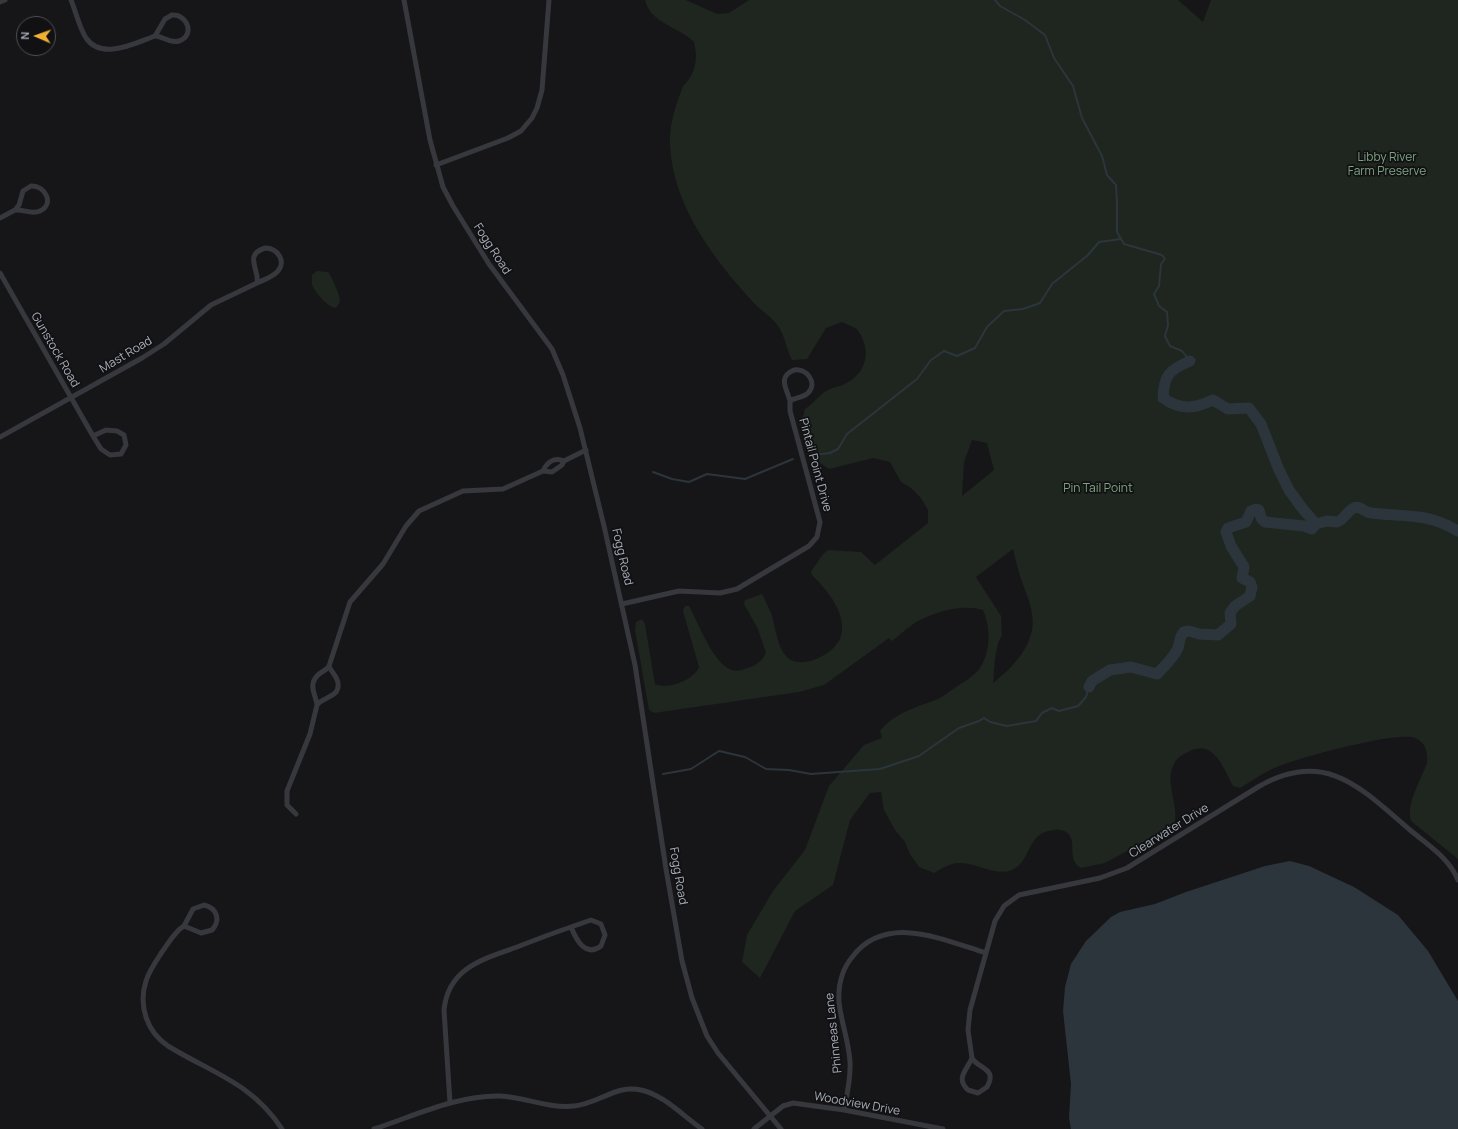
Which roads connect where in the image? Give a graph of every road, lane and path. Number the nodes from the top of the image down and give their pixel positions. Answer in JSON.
{"nodes":[{"id":1,"x":5,"y":0,"type":"edge"},
{"id":2,"x":71,"y":0,"type":"edge"},
{"id":3,"x":404,"y":0,"type":"edge"},
{"id":4,"x":548,"y":0,"type":"edge"},
{"id":5,"x":0,"y":2,"type":"edge"},
{"id":6,"x":154,"y":36,"type":"junction"},
{"id":7,"x":436,"y":165,"type":"junction"},
{"id":8,"x":15,"y":210,"type":"junction"},
{"id":9,"x":0,"y":218,"type":"edge"},
{"id":10,"x":0,"y":273,"type":"edge"},
{"id":11,"x":257,"y":284,"type":"junction"},
{"id":12,"x":71,"y":397,"type":"junction"},
{"id":13,"x":790,"y":401,"type":"junction"},
{"id":14,"x":94,"y":436,"type":"junction"},
{"id":15,"x":0,"y":437,"type":"edge"},
{"id":16,"x":586,"y":450,"type":"junction"},
{"id":17,"x":564,"y":460,"type":"junction"},
{"id":18,"x":543,"y":471,"type":"junction"},
{"id":19,"x":622,"y":604,"type":"junction"},
{"id":20,"x":329,"y":666,"type":"junction"},
{"id":21,"x":317,"y":705,"type":"junction"},
{"id":22,"x":296,"y":814,"type":"dead end"},
{"id":23,"x":1458,"y":880,"type":"edge"},
{"id":24,"x":184,"y":926,"type":"junction"},
{"id":25,"x":571,"y":927,"type":"junction"},
{"id":26,"x":986,"y":953,"type":"junction"},
{"id":27,"x":972,"y":1058,"type":"junction"},
{"id":28,"x":450,"y":1103,"type":"junction"},
{"id":29,"x":844,"y":1110,"type":"junction"},
{"id":30,"x":771,"y":1116,"type":"junction"},
{"id":31,"x":282,"y":1129,"type":"edge"},
{"id":32,"x":374,"y":1129,"type":"edge"},
{"id":33,"x":702,"y":1129,"type":"edge"},
{"id":34,"x":754,"y":1129,"type":"edge"},
{"id":35,"x":781,"y":1129,"type":"edge"},
{"id":36,"x":943,"y":1129,"type":"edge"}],
"edges":[{"from":1,"to":5,"type":"street"},
{"from":2,"to":6,"type":"street"},
{"from":3,"to":7,"type":"street","name":"Fogg Road"},
{"from":4,"to":7,"type":"street"},
{"from":6,"to":6,"type":"street"},
{"from":7,"to":16,"type":"street","name":"Fogg Road"},
{"from":8,"to":8,"type":"street"},
{"from":8,"to":9,"type":"street"},
{"from":10,"to":12,"type":"street","name":"Gunstock Road"},
{"from":11,"to":11,"type":"street","name":"Mast Road"},
{"from":11,"to":12,"type":"street","name":"Mast Road"},
{"from":12,"to":14,"type":"street","name":"Gunstock Road"},
{"from":12,"to":15,"type":"street","name":"Mast Road"},
{"from":13,"to":13,"type":"street","name":"Pintail Point Drive"},
{"from":13,"to":19,"type":"street","name":"Pintail Point Drive"},
{"from":14,"to":14,"type":"street","name":"Gunstock Road"},
{"from":16,"to":17,"type":"street"},
{"from":16,"to":19,"type":"street","name":"Fogg Road"},
{"from":17,"to":18,"type":"street"},
{"from":17,"to":18,"type":"street"},
{"from":18,"to":20,"type":"street"},
{"from":19,"to":30,"type":"street","name":"Fogg Road"},
{"from":20,"to":21,"type":"street"},
{"from":20,"to":21,"type":"street"},
{"from":21,"to":22,"type":"street"},
{"from":23,"to":26,"type":"street","name":"Clearwater Drive"},
{"from":24,"to":24,"type":"street"},
{"from":24,"to":31,"type":"street"},
{"from":25,"to":25,"type":"street"},
{"from":25,"to":28,"type":"street"},
{"from":26,"to":27,"type":"street","name":"Clearwater Drive"},
{"from":26,"to":29,"type":"street","name":"Phinneas Lane"},
{"from":27,"to":27,"type":"street"},
{"from":28,"to":32,"type":"street"},
{"from":28,"to":33,"type":"street"},
{"from":29,"to":30,"type":"street","name":"Woodview Drive"},
{"from":29,"to":36,"type":"street","name":"Woodview Drive"},
{"from":30,"to":34,"type":"street","name":"Woodview Drive"},
{"from":30,"to":35,"type":"street","name":"Fogg Road"}]}
